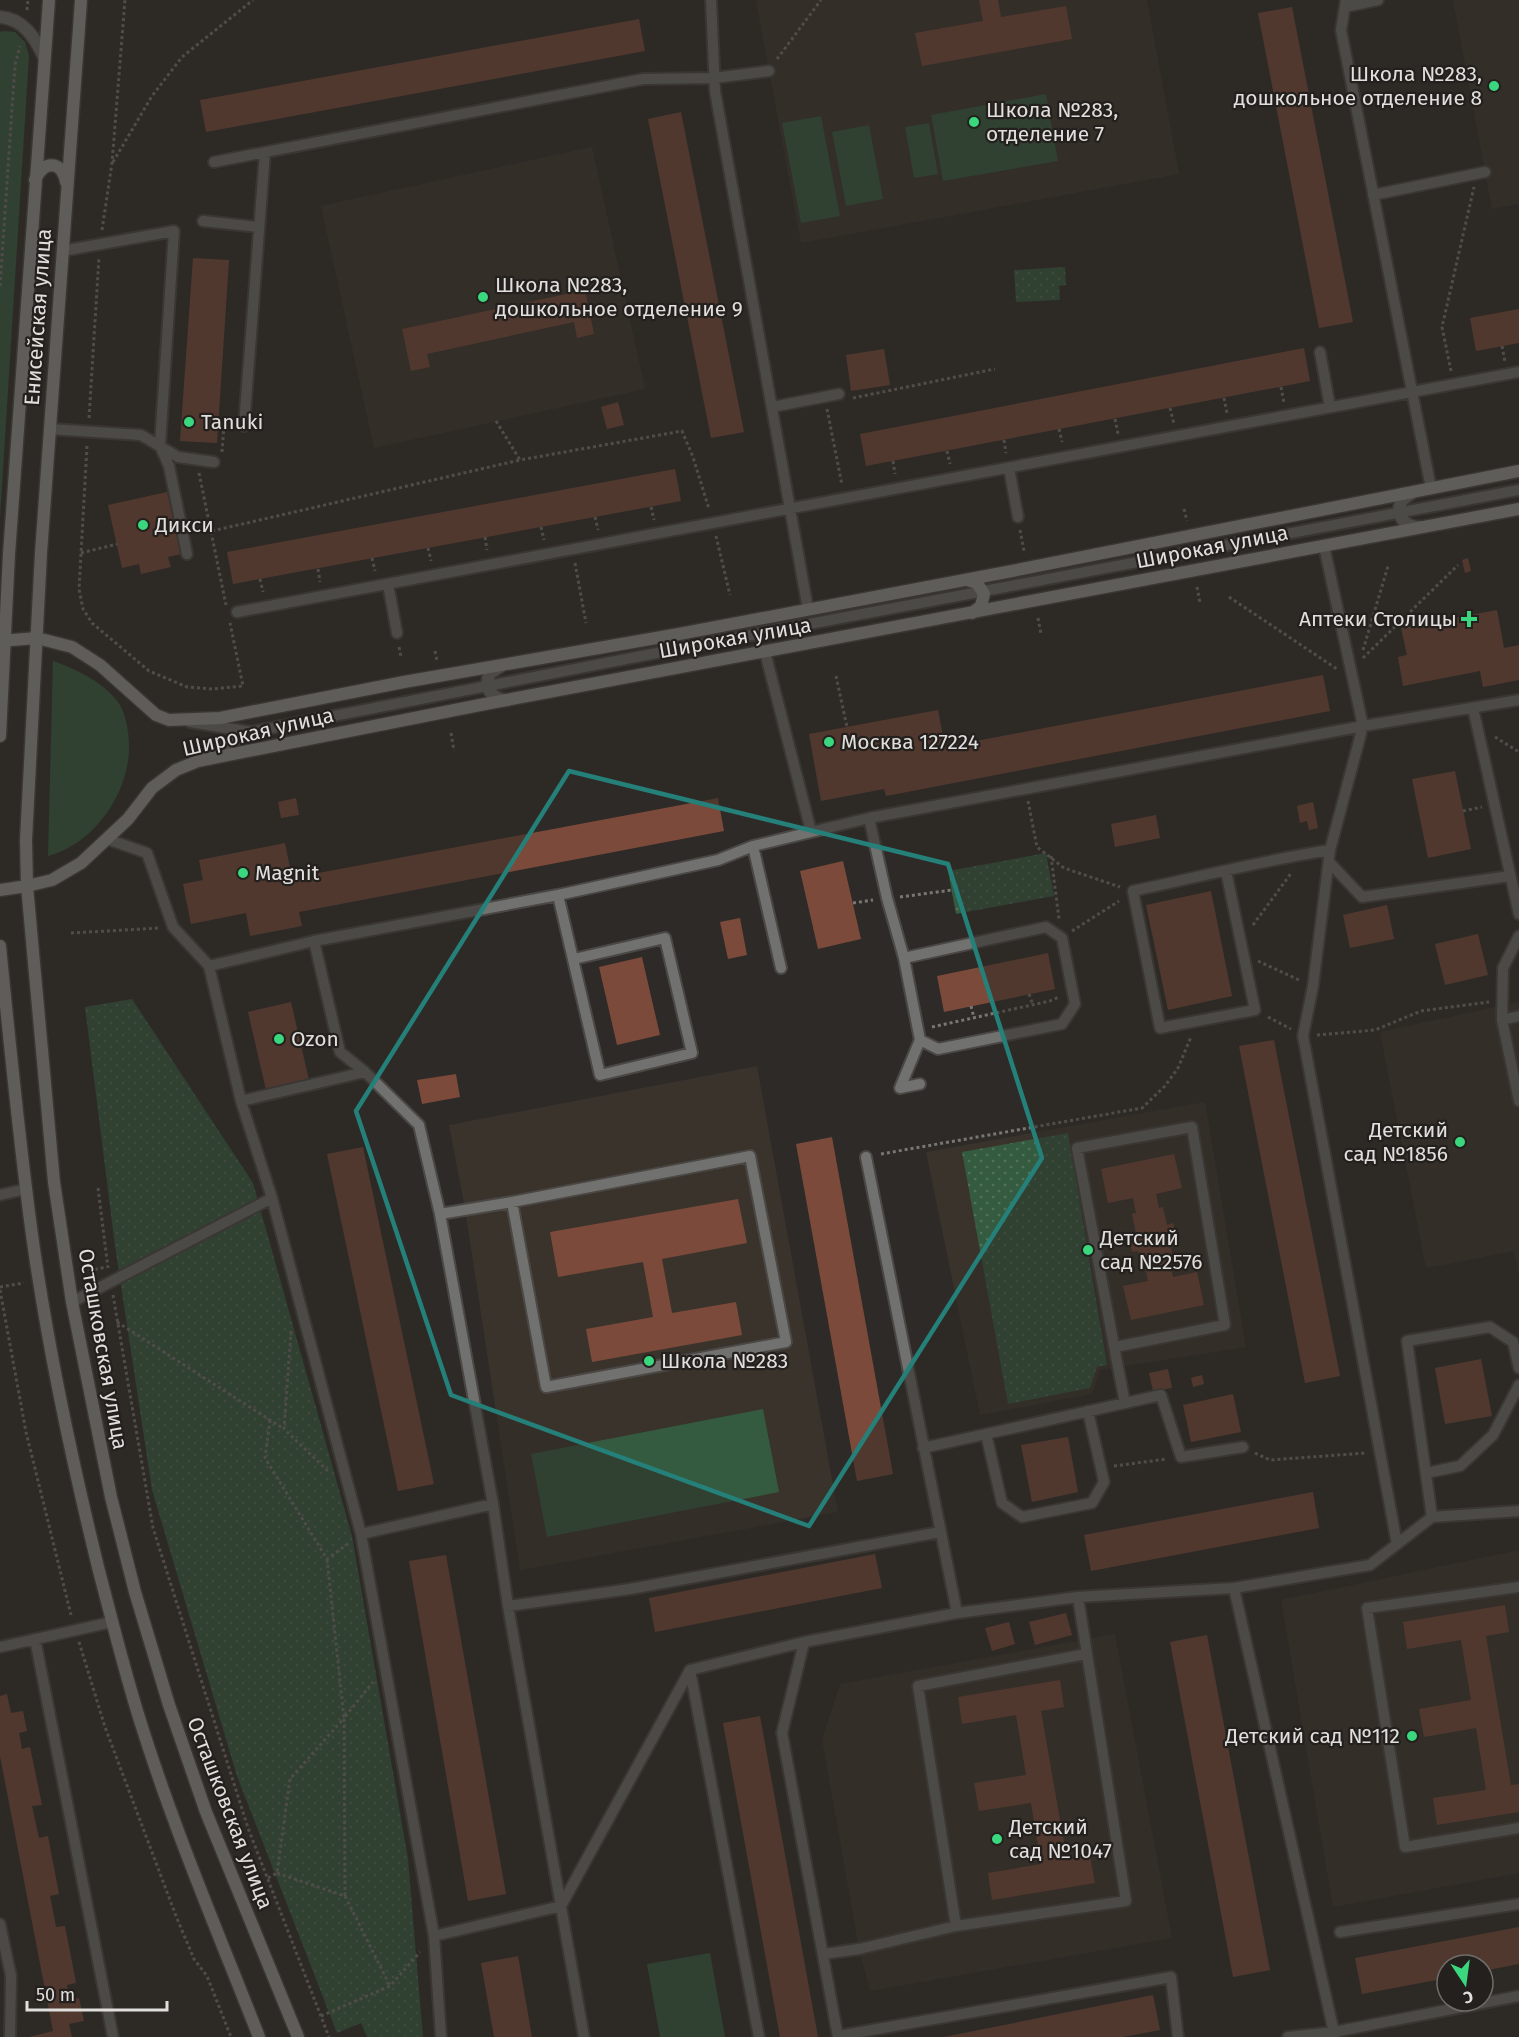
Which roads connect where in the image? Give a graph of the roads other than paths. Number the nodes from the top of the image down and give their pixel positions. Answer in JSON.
{"nodes":[{"id":1,"x":49,"y":0,"type":"edge"},
{"id":2,"x":81,"y":0,"type":"edge"},
{"id":3,"x":711,"y":0,"type":"edge"},
{"id":4,"x":1378,"y":0,"type":"edge"},
{"id":5,"x":1346,"y":4,"type":"edge"},
{"id":6,"x":0,"y":16,"type":"edge"},
{"id":7,"x":44,"y":57,"type":"junction"},
{"id":8,"x":769,"y":70,"type":"road end"},
{"id":9,"x":714,"y":78,"type":"junction"},
{"id":10,"x":265,"y":152,"type":"junction"},
{"id":11,"x":214,"y":162,"type":"dead end"},
{"id":12,"x":1481,"y":173,"type":"road end"},
{"id":13,"x":35,"y":182,"type":"junction"},
{"id":14,"x":67,"y":183,"type":"junction"},
{"id":15,"x":1373,"y":195,"type":"junction"},
{"id":16,"x":203,"y":221,"type":"dead end"},
{"id":17,"x":259,"y":227,"type":"junction"},
{"id":18,"x":62,"y":252,"type":"junction"},
{"id":19,"x":1320,"y":352,"type":"dead end"},
{"id":20,"x":1519,"y":372,"type":"edge"},
{"id":21,"x":1412,"y":392,"type":"junction"},
{"id":22,"x":839,"y":394,"type":"road end"},
{"id":23,"x":772,"y":407,"type":"junction"},
{"id":24,"x":1330,"y":407,"type":"junction"},
{"id":25,"x":244,"y":426,"type":"road end"},
{"id":26,"x":50,"y":429,"type":"junction"},
{"id":27,"x":160,"y":447,"type":"junction"},
{"id":28,"x":214,"y":462,"type":"road end"},
{"id":29,"x":1009,"y":468,"type":"junction"},
{"id":30,"x":1519,"y":471,"type":"edge"},
{"id":31,"x":1431,"y":488,"type":"junction"},
{"id":32,"x":1519,"y":490,"type":"edge"},
{"id":33,"x":1413,"y":492,"type":"junction"},
{"id":34,"x":790,"y":508,"type":"junction"},
{"id":35,"x":1519,"y":509,"type":"edge"},
{"id":36,"x":1399,"y":512,"type":"junction"},
{"id":37,"x":1018,"y":517,"type":"dead end"},
{"id":38,"x":1421,"y":527,"type":"junction"},
{"id":39,"x":1324,"y":546,"type":"junction"},
{"id":40,"x":187,"y":554,"type":"dead end"},
{"id":41,"x":964,"y":580,"type":"junction"},
{"id":42,"x":388,"y":584,"type":"junction"},
{"id":43,"x":984,"y":591,"type":"junction"},
{"id":44,"x":808,"y":609,"type":"junction"},
{"id":45,"x":237,"y":612,"type":"dead end"},
{"id":46,"x":970,"y":613,"type":"junction"},
{"id":47,"x":397,"y":633,"type":"dead end"},
{"id":48,"x":37,"y":638,"type":"junction"},
{"id":49,"x":3,"y":640,"type":"edge"},
{"id":50,"x":765,"y":652,"type":"junction"},
{"id":51,"x":501,"y":666,"type":"junction"},
{"id":52,"x":487,"y":686,"type":"junction"},
{"id":53,"x":508,"y":700,"type":"junction"},
{"id":54,"x":1519,"y":700,"type":"edge"},
{"id":55,"x":1473,"y":708,"type":"junction"},
{"id":56,"x":182,"y":721,"type":"junction"},
{"id":57,"x":1364,"y":726,"type":"junction"},
{"id":58,"x":251,"y":732,"type":"junction"},
{"id":59,"x":0,"y":736,"type":"edge"},
{"id":60,"x":198,"y":761,"type":"junction"},
{"id":61,"x":869,"y":818,"type":"junction"},
{"id":62,"x":811,"y":831,"type":"junction"},
{"id":63,"x":107,"y":839,"type":"junction"},
{"id":64,"x":753,"y":846,"type":"junction"},
{"id":65,"x":1329,"y":856,"type":"junction"},
{"id":66,"x":1226,"y":871,"type":"junction"},
{"id":67,"x":1510,"y":876,"type":"junction"},
{"id":68,"x":27,"y":886,"type":"junction"},
{"id":69,"x":0,"y":890,"type":"edge"},
{"id":70,"x":558,"y":895,"type":"junction"},
{"id":71,"x":1519,"y":914,"type":"edge"},
{"id":72,"x":1519,"y":936,"type":"edge"},
{"id":73,"x":314,"y":942,"type":"junction"},
{"id":74,"x":0,"y":946,"type":"edge"},
{"id":75,"x":904,"y":958,"type":"junction"},
{"id":76,"x":574,"y":959,"type":"junction"},
{"id":77,"x":209,"y":966,"type":"junction"},
{"id":78,"x":781,"y":968,"type":"dead end"},
{"id":79,"x":1519,"y":1016,"type":"edge"},
{"id":80,"x":1502,"y":1020,"type":"junction"},
{"id":81,"x":920,"y":1040,"type":"junction"},
{"id":82,"x":365,"y":1072,"type":"junction"},
{"id":83,"x":920,"y":1084,"type":"dead end"},
{"id":84,"x":241,"y":1101,"type":"junction"},
{"id":85,"x":1519,"y":1101,"type":"edge"},
{"id":86,"x":866,"y":1157,"type":"road end"},
{"id":87,"x":26,"y":1188,"type":"junction"},
{"id":88,"x":0,"y":1195,"type":"edge"},
{"id":89,"x":272,"y":1198,"type":"junction"},
{"id":90,"x":512,"y":1202,"type":"junction"},
{"id":91,"x":440,"y":1214,"type":"junction"},
{"id":92,"x":72,"y":1302,"type":"junction"},
{"id":93,"x":1115,"y":1347,"type":"junction"},
{"id":94,"x":1519,"y":1368,"type":"edge"},
{"id":95,"x":1519,"y":1385,"type":"edge"},
{"id":96,"x":1125,"y":1403,"type":"junction"},
{"id":97,"x":1088,"y":1411,"type":"junction"},
{"id":98,"x":986,"y":1434,"type":"junction"},
{"id":99,"x":1243,"y":1447,"type":"road end"},
{"id":100,"x":923,"y":1448,"type":"junction"},
{"id":101,"x":1426,"y":1473,"type":"junction"},
{"id":102,"x":493,"y":1503,"type":"junction"},
{"id":103,"x":1519,"y":1511,"type":"edge"},
{"id":104,"x":1432,"y":1517,"type":"junction"},
{"id":105,"x":940,"y":1532,"type":"junction"},
{"id":106,"x":362,"y":1534,"type":"junction"},
{"id":107,"x":1397,"y":1544,"type":"junction"},
{"id":108,"x":1519,"y":1587,"type":"edge"},
{"id":109,"x":1234,"y":1588,"type":"junction"},
{"id":110,"x":1078,"y":1597,"type":"junction"},
{"id":111,"x":508,"y":1606,"type":"junction"},
{"id":112,"x":957,"y":1612,"type":"junction"},
{"id":113,"x":112,"y":1622,"type":"junction"},
{"id":114,"x":35,"y":1639,"type":"junction"},
{"id":115,"x":804,"y":1642,"type":"junction"},
{"id":116,"x":0,"y":1647,"type":"edge"},
{"id":117,"x":1086,"y":1654,"type":"junction"},
{"id":118,"x":690,"y":1670,"type":"junction"},
{"id":119,"x":1519,"y":1828,"type":"edge"},
{"id":120,"x":1519,"y":1904,"type":"edge"},
{"id":121,"x":561,"y":1906,"type":"junction"},
{"id":122,"x":0,"y":1924,"type":"edge"},
{"id":123,"x":956,"y":1926,"type":"junction"},
{"id":124,"x":1340,"y":1932,"type":"dead end"},
{"id":125,"x":434,"y":1936,"type":"junction"},
{"id":126,"x":824,"y":1954,"type":"junction"},
{"id":127,"x":1519,"y":1996,"type":"edge"},
{"id":128,"x":1334,"y":2034,"type":"edge"},
{"id":129,"x":838,"y":2036,"type":"edge"},
{"id":130,"x":10,"y":2037,"type":"edge"},
{"id":131,"x":113,"y":2037,"type":"edge"},
{"id":132,"x":259,"y":2037,"type":"edge"},
{"id":133,"x":298,"y":2037,"type":"edge"},
{"id":134,"x":441,"y":2037,"type":"edge"},
{"id":135,"x":584,"y":2037,"type":"edge"},
{"id":136,"x":759,"y":2037,"type":"edge"},
{"id":137,"x":1178,"y":2037,"type":"edge"},
{"id":138,"x":1288,"y":2037,"type":"edge"}],
"edges":[{"from":1,"to":7,"type":"main road","name":"Енисейская улица"},
{"from":2,"to":14,"type":"main road","name":"Енисейская улица"},
{"from":3,"to":9,"type":"lane"},
{"from":4,"to":5,"type":"lane"},
{"from":5,"to":15,"type":"lane"},
{"from":6,"to":7,"type":"street"},
{"from":7,"to":13,"type":"main road","name":"Енисейская улица"},
{"from":8,"to":9,"type":"lane"},
{"from":9,"to":10,"type":"lane"},
{"from":9,"to":23,"type":"lane"},
{"from":10,"to":11,"type":"lane"},
{"from":10,"to":17,"type":"lane"},
{"from":12,"to":15,"type":"lane"},
{"from":13,"to":14,"type":"main road"},
{"from":13,"to":49,"type":"main road","name":"Енисейская улица"},
{"from":14,"to":18,"type":"main road","name":"Енисейская улица"},
{"from":15,"to":21,"type":"lane"},
{"from":16,"to":17,"type":"lane"},
{"from":17,"to":25,"type":"lane"},
{"from":18,"to":26,"type":"main road","name":"Енисейская улица"},
{"from":18,"to":27,"type":"lane"},
{"from":19,"to":24,"type":"lane"},
{"from":20,"to":21,"type":"lane"},
{"from":21,"to":24,"type":"lane"},
{"from":21,"to":31,"type":"lane"},
{"from":22,"to":23,"type":"lane"},
{"from":23,"to":34,"type":"lane"},
{"from":24,"to":29,"type":"lane"},
{"from":26,"to":27,"type":"lane"},
{"from":26,"to":48,"type":"main road","name":"Енисейская улица"},
{"from":27,"to":28,"type":"lane"},
{"from":27,"to":40,"type":"lane"},
{"from":29,"to":34,"type":"lane"},
{"from":29,"to":37,"type":"lane"},
{"from":30,"to":31,"type":"main road","name":"Широкая улица"},
{"from":31,"to":33,"type":"main road","name":"Широкая улица"},
{"from":32,"to":36,"type":"lane","name":"Широкая улица"},
{"from":33,"to":36,"type":"street"},
{"from":33,"to":41,"type":"main road","name":"Широкая улица"},
{"from":34,"to":42,"type":"lane"},
{"from":34,"to":44,"type":"lane"},
{"from":35,"to":38,"type":"main road","name":"Широкая улица"},
{"from":36,"to":38,"type":"street"},
{"from":36,"to":43,"type":"lane","name":"Широкая улица"},
{"from":38,"to":39,"type":"main road","name":"Широкая улица"},
{"from":39,"to":46,"type":"main road","name":"Широкая улица"},
{"from":39,"to":57,"type":"lane"},
{"from":41,"to":43,"type":"main road"},
{"from":41,"to":44,"type":"main road","name":"Широкая улица"},
{"from":42,"to":45,"type":"lane"},
{"from":42,"to":47,"type":"lane"},
{"from":43,"to":46,"type":"main road"},
{"from":43,"to":52,"type":"lane","name":"Широкая улица"},
{"from":44,"to":51,"type":"main road","name":"Широкая улица"},
{"from":46,"to":50,"type":"main road","name":"Широкая улица"},
{"from":48,"to":49,"type":"main road","name":"Широкая улица"},
{"from":48,"to":56,"type":"main road","name":"Широкая улица"},
{"from":48,"to":68,"type":"main road","name":"Осташковская улица"},
{"from":49,"to":59,"type":"main road"},
{"from":50,"to":53,"type":"main road","name":"Широкая улица"},
{"from":50,"to":62,"type":"lane"},
{"from":51,"to":52,"type":"street"},
{"from":51,"to":56,"type":"main road","name":"Широкая улица"},
{"from":52,"to":53,"type":"street"},
{"from":52,"to":58,"type":"lane","name":"Широкая улица"},
{"from":53,"to":60,"type":"main road","name":"Широкая улица"},
{"from":54,"to":55,"type":"lane"},
{"from":55,"to":57,"type":"lane"},
{"from":55,"to":67,"type":"lane"},
{"from":56,"to":58,"type":"lane","name":"Широкая улица"},
{"from":57,"to":61,"type":"lane"},
{"from":57,"to":65,"type":"lane"},
{"from":58,"to":60,"type":"lane"},
{"from":60,"to":63,"type":"main road","name":"Широкая улица"},
{"from":61,"to":62,"type":"lane"},
{"from":61,"to":75,"type":"lane"},
{"from":62,"to":64,"type":"lane"},
{"from":63,"to":68,"type":"main road","name":"Широкая улица"},
{"from":63,"to":77,"type":"lane"},
{"from":64,"to":70,"type":"lane"},
{"from":64,"to":78,"type":"lane"},
{"from":65,"to":66,"type":"lane"},
{"from":65,"to":67,"type":"lane"},
{"from":65,"to":107,"type":"lane"},
{"from":66,"to":66,"type":"lane"},
{"from":67,"to":71,"type":"lane"},
{"from":68,"to":69,"type":"main road","name":"Широкая улица"},
{"from":68,"to":92,"type":"main road","name":"Осташковская улица"},
{"from":70,"to":73,"type":"lane"},
{"from":70,"to":76,"type":"lane"},
{"from":72,"to":80,"type":"lane"},
{"from":73,"to":77,"type":"lane"},
{"from":73,"to":82,"type":"lane"},
{"from":74,"to":87,"type":"main road"},
{"from":75,"to":81,"type":"lane"},
{"from":75,"to":81,"type":"lane"},
{"from":76,"to":76,"type":"lane"},
{"from":77,"to":84,"type":"lane"},
{"from":79,"to":80,"type":"lane"},
{"from":80,"to":85,"type":"lane"},
{"from":81,"to":83,"type":"lane"},
{"from":82,"to":84,"type":"lane"},
{"from":82,"to":91,"type":"lane"},
{"from":84,"to":89,"type":"lane"},
{"from":86,"to":100,"type":"lane"},
{"from":87,"to":88,"type":"lane"},
{"from":87,"to":113,"type":"main road"},
{"from":89,"to":92,"type":"lane"},
{"from":89,"to":106,"type":"lane"},
{"from":90,"to":90,"type":"lane"},
{"from":90,"to":91,"type":"lane"},
{"from":91,"to":102,"type":"lane"},
{"from":92,"to":133,"type":"main road","name":"Осташковская улица"},
{"from":93,"to":93,"type":"lane"},
{"from":93,"to":96,"type":"lane"},
{"from":94,"to":101,"type":"lane"},
{"from":95,"to":101,"type":"lane"},
{"from":96,"to":97,"type":"lane"},
{"from":96,"to":99,"type":"lane"},
{"from":97,"to":98,"type":"lane"},
{"from":97,"to":98,"type":"lane"},
{"from":98,"to":100,"type":"lane"},
{"from":100,"to":105,"type":"lane"},
{"from":101,"to":104,"type":"lane"},
{"from":102,"to":106,"type":"lane"},
{"from":102,"to":111,"type":"lane"},
{"from":103,"to":104,"type":"lane"},
{"from":104,"to":107,"type":"lane"},
{"from":105,"to":111,"type":"lane"},
{"from":105,"to":112,"type":"lane"},
{"from":106,"to":125,"type":"lane"},
{"from":107,"to":109,"type":"lane"},
{"from":108,"to":119,"type":"lane"},
{"from":109,"to":110,"type":"lane"},
{"from":109,"to":128,"type":"lane"},
{"from":110,"to":112,"type":"lane"},
{"from":110,"to":117,"type":"lane"},
{"from":111,"to":121,"type":"lane"},
{"from":112,"to":115,"type":"lane"},
{"from":113,"to":114,"type":"lane"},
{"from":113,"to":132,"type":"main road"},
{"from":114,"to":116,"type":"lane"},
{"from":114,"to":131,"type":"lane"},
{"from":115,"to":118,"type":"lane"},
{"from":115,"to":126,"type":"lane"},
{"from":117,"to":123,"type":"lane"},
{"from":117,"to":123,"type":"lane"},
{"from":118,"to":121,"type":"lane"},
{"from":118,"to":136,"type":"lane"},
{"from":120,"to":124,"type":"lane"},
{"from":121,"to":125,"type":"lane"},
{"from":121,"to":135,"type":"lane"},
{"from":122,"to":130,"type":"lane"},
{"from":123,"to":126,"type":"lane"},
{"from":125,"to":134,"type":"lane"},
{"from":126,"to":129,"type":"lane"},
{"from":127,"to":128,"type":"lane"},
{"from":128,"to":138,"type":"lane"},
{"from":129,"to":137,"type":"lane"}]}
